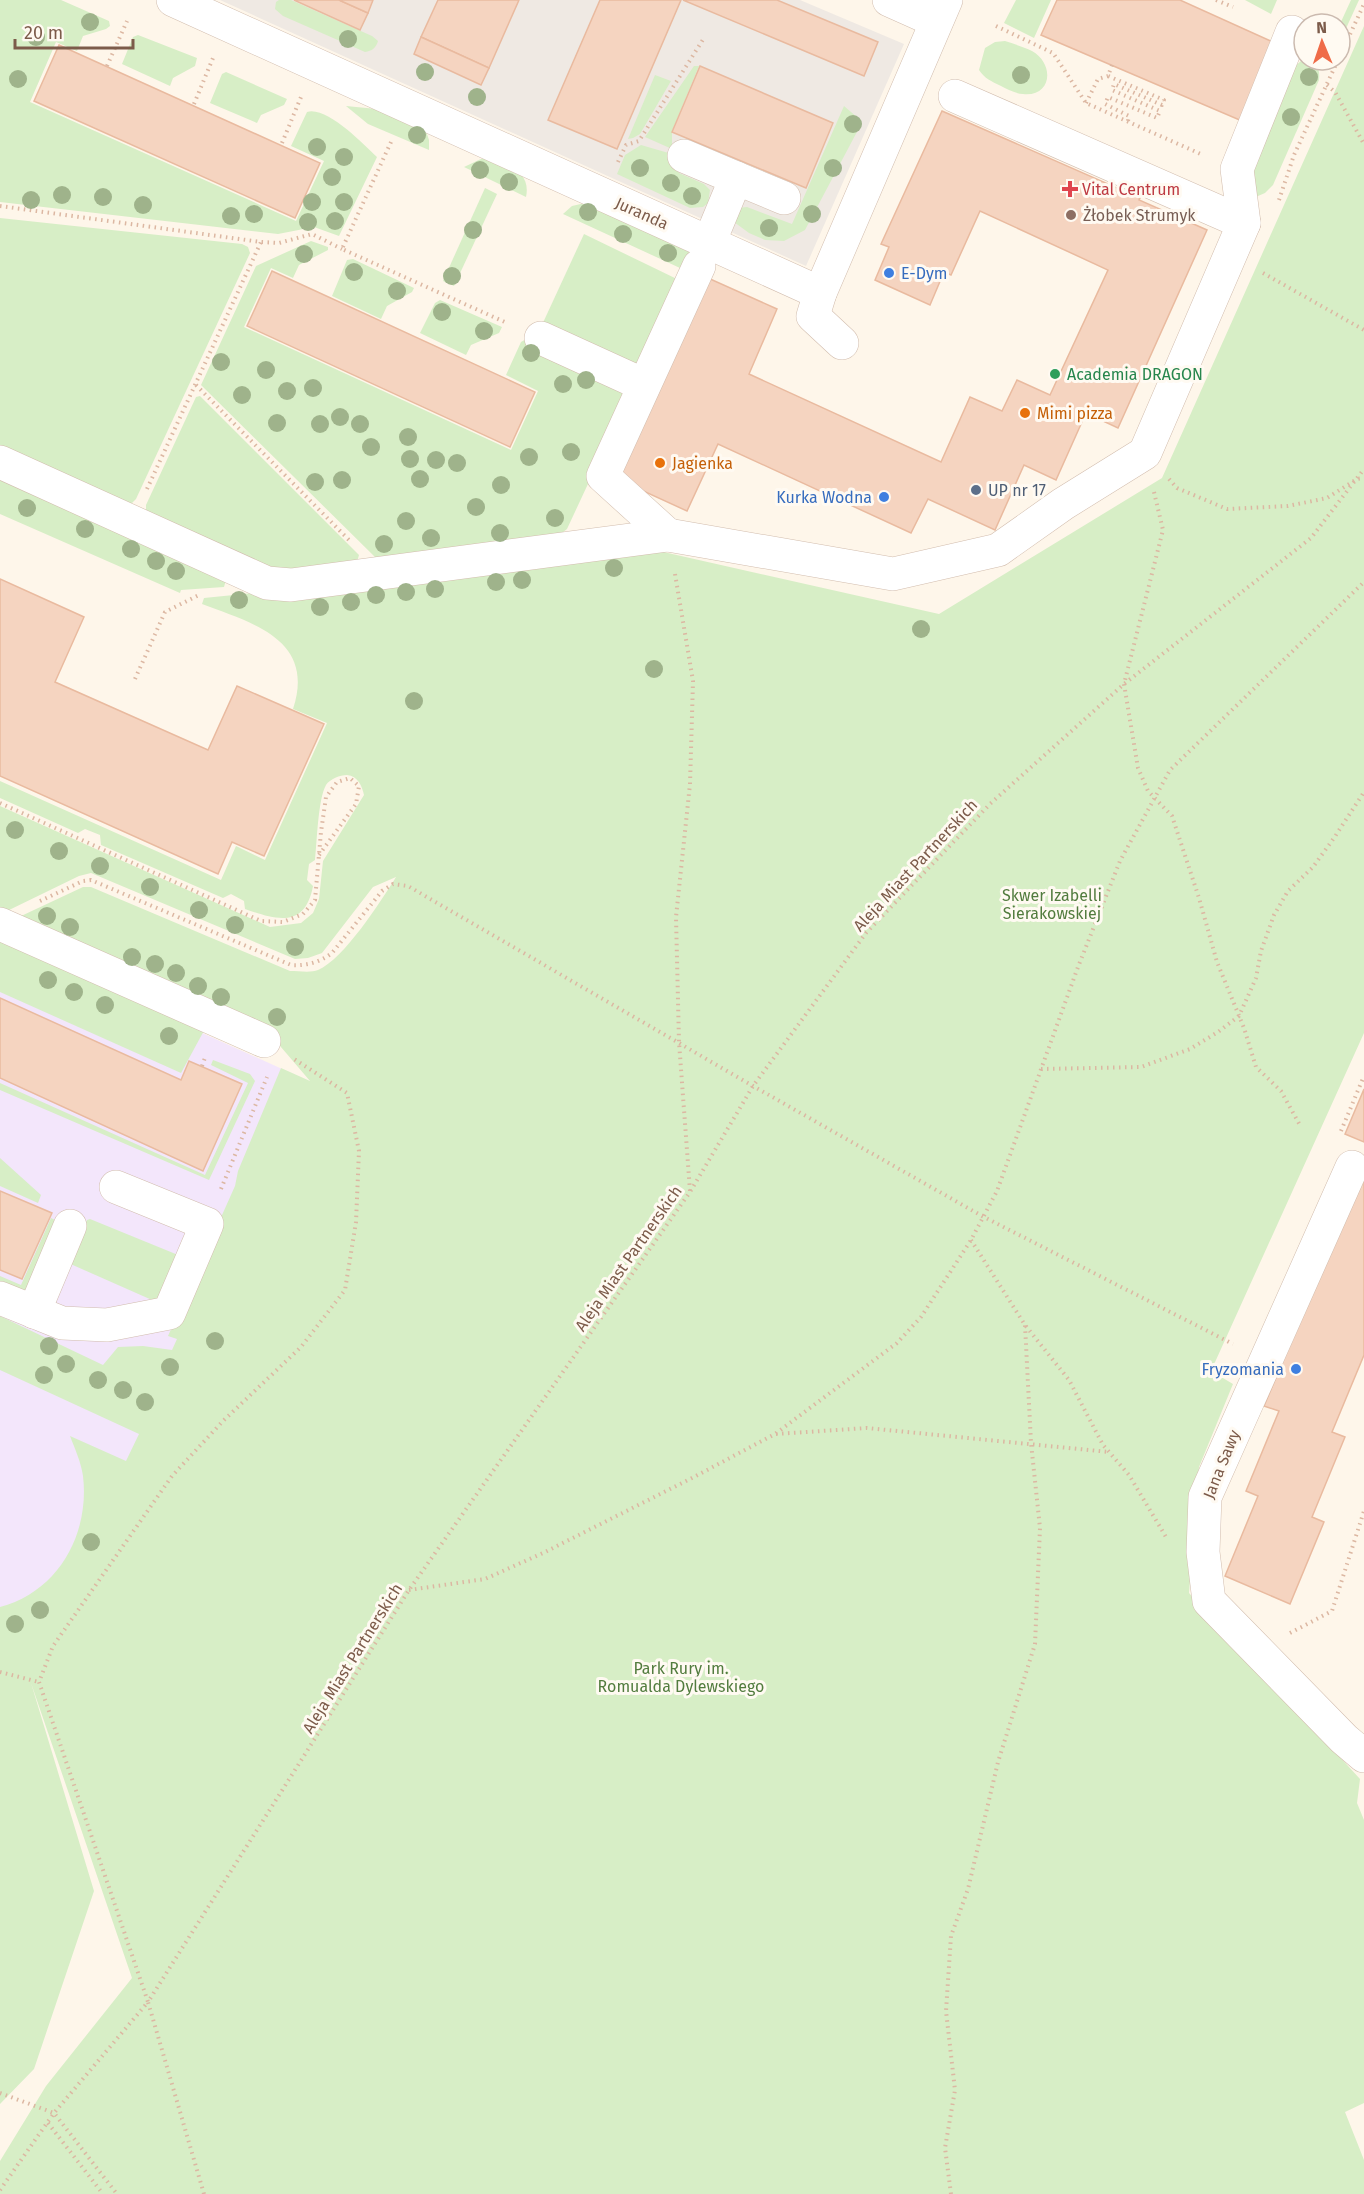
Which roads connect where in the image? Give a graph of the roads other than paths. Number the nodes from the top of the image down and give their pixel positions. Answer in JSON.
{"nodes":[{"id":1,"x":173,"y":0,"type":"edge"},
{"id":2,"x":889,"y":0,"type":"edge"},
{"id":3,"x":941,"y":10,"type":"edge"},
{"id":4,"x":1292,"y":34,"type":"edge"},
{"id":5,"x":955,"y":96,"type":"dead end"},
{"id":6,"x":684,"y":156,"type":"dead end"},
{"id":7,"x":736,"y":178,"type":"junction"},
{"id":8,"x":784,"y":198,"type":"dead end"},
{"id":9,"x":1244,"y":223,"type":"junction"},
{"id":10,"x":704,"y":254,"type":"junction"},
{"id":11,"x":820,"y":293,"type":"junction"},
{"id":12,"x":541,"y":338,"type":"road end"},
{"id":13,"x":842,"y":343,"type":"dead end"},
{"id":14,"x":644,"y":385,"type":"junction"},
{"id":15,"x":0,"y":462,"type":"edge"},
{"id":16,"x":668,"y":535,"type":"junction"},
{"id":17,"x":0,"y":924,"type":"edge"},
{"id":18,"x":267,"y":1057,"type":"road end"},
{"id":19,"x":1352,"y":1167,"type":"road end"},
{"id":20,"x":116,"y":1187,"type":"dead end"},
{"id":21,"x":70,"y":1227,"type":"dead end"},
{"id":22,"x":0,"y":1298,"type":"edge"},
{"id":23,"x":34,"y":1312,"type":"junction"},
{"id":24,"x":1364,"y":1756,"type":"edge"}],
"edges":[{"from":1,"to":10,"type":"street","name":"Juranda"},
{"from":2,"to":3,"type":"street"},
{"from":3,"to":11,"type":"street"},
{"from":4,"to":9,"type":"street"},
{"from":5,"to":9,"type":"street"},
{"from":6,"to":7,"type":"street"},
{"from":7,"to":8,"type":"street"},
{"from":7,"to":10,"type":"street"},
{"from":9,"to":16,"type":"street"},
{"from":10,"to":11,"type":"street","name":"Juranda"},
{"from":10,"to":14,"type":"street"},
{"from":11,"to":13,"type":"street"},
{"from":12,"to":14,"type":"street"},
{"from":14,"to":16,"type":"street"},
{"from":15,"to":16,"type":"street"},
{"from":17,"to":18,"type":"street"},
{"from":19,"to":24,"type":"street","name":"Jana Sawy"},
{"from":20,"to":23,"type":"street"},
{"from":21,"to":23,"type":"street"},
{"from":22,"to":23,"type":"street"}]}
